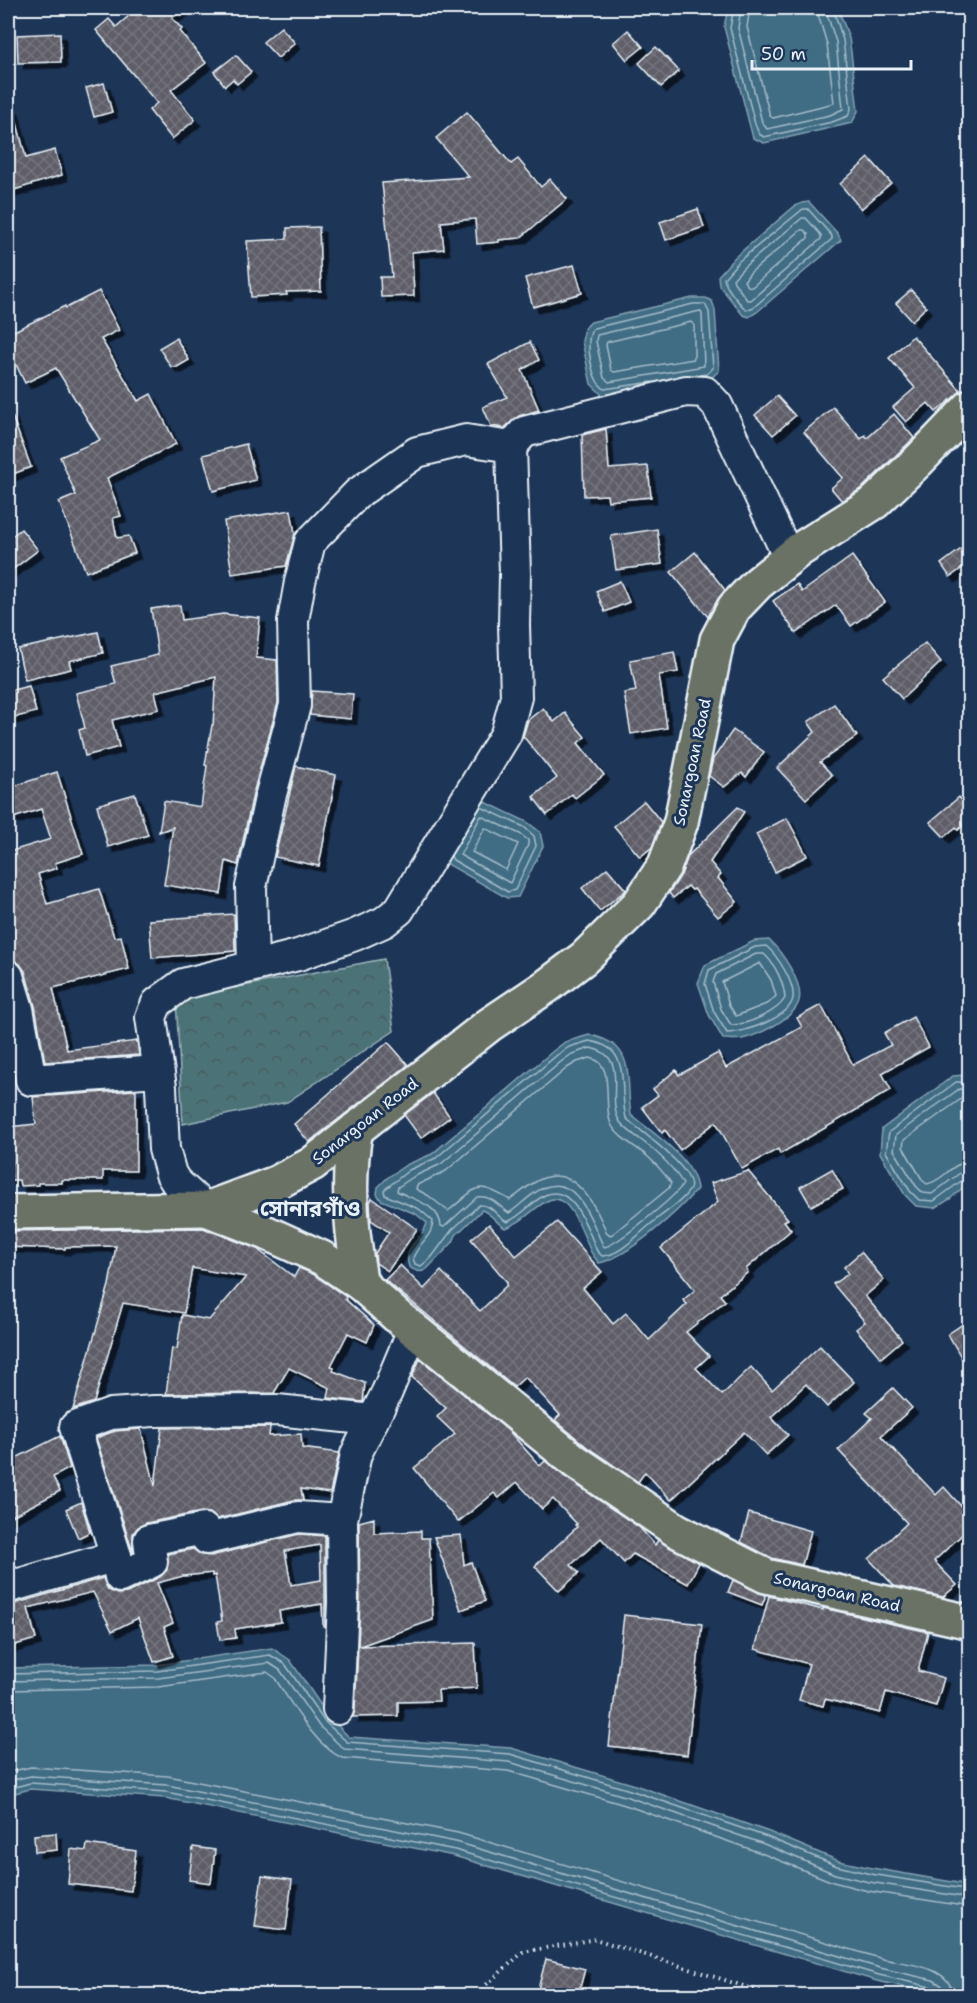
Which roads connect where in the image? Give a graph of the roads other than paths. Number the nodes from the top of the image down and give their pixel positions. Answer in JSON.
{"nodes":[{"id":1,"x":969,"y":407,"type":"edge"},
{"id":2,"x":511,"y":447,"type":"junction"},
{"id":3,"x":789,"y":558,"type":"junction"},
{"id":4,"x":253,"y":966,"type":"junction"},
{"id":5,"x":8,"y":976,"type":"edge"},
{"id":6,"x":158,"y":1071,"type":"junction"},
{"id":7,"x":356,"y":1129,"type":"junction"},
{"id":8,"x":206,"y":1209,"type":"junction"},
{"id":9,"x":8,"y":1212,"type":"edge"},
{"id":10,"x":361,"y":1284,"type":"junction"},
{"id":11,"x":413,"y":1330,"type":"junction"},
{"id":12,"x":373,"y":1420,"type":"junction"},
{"id":13,"x":342,"y":1520,"type":"junction"},
{"id":14,"x":116,"y":1556,"type":"junction"},
{"id":15,"x":8,"y":1581,"type":"edge"},
{"id":16,"x":969,"y":1622,"type":"edge"},
{"id":17,"x":338,"y":1709,"type":"dead end"}],
"edges":[{"from":1,"to":3,"type":"main road","name":"Sonargoan Road"},
{"from":2,"to":3,"type":"street"},
{"from":2,"to":4,"type":"street"},
{"from":2,"to":4,"type":"street"},
{"from":3,"to":7,"type":"main road","name":"Sonargoan Road"},
{"from":4,"to":6,"type":"street"},
{"from":5,"to":6,"type":"street"},
{"from":6,"to":8,"type":"street"},
{"from":7,"to":8,"type":"main road","name":"Sonargoan Road"},
{"from":7,"to":10,"type":"main road"},
{"from":8,"to":9,"type":"main road","name":"Sonargoan Road"},
{"from":8,"to":10,"type":"main road","name":"Sonargoan Road"},
{"from":10,"to":11,"type":"main road","name":"Sonargoan Road"},
{"from":11,"to":12,"type":"street"},
{"from":11,"to":16,"type":"main road","name":"Sonargoan Road"},
{"from":12,"to":13,"type":"street"},
{"from":12,"to":14,"type":"street"},
{"from":13,"to":14,"type":"street"},
{"from":13,"to":17,"type":"street"},
{"from":14,"to":15,"type":"street"}]}
